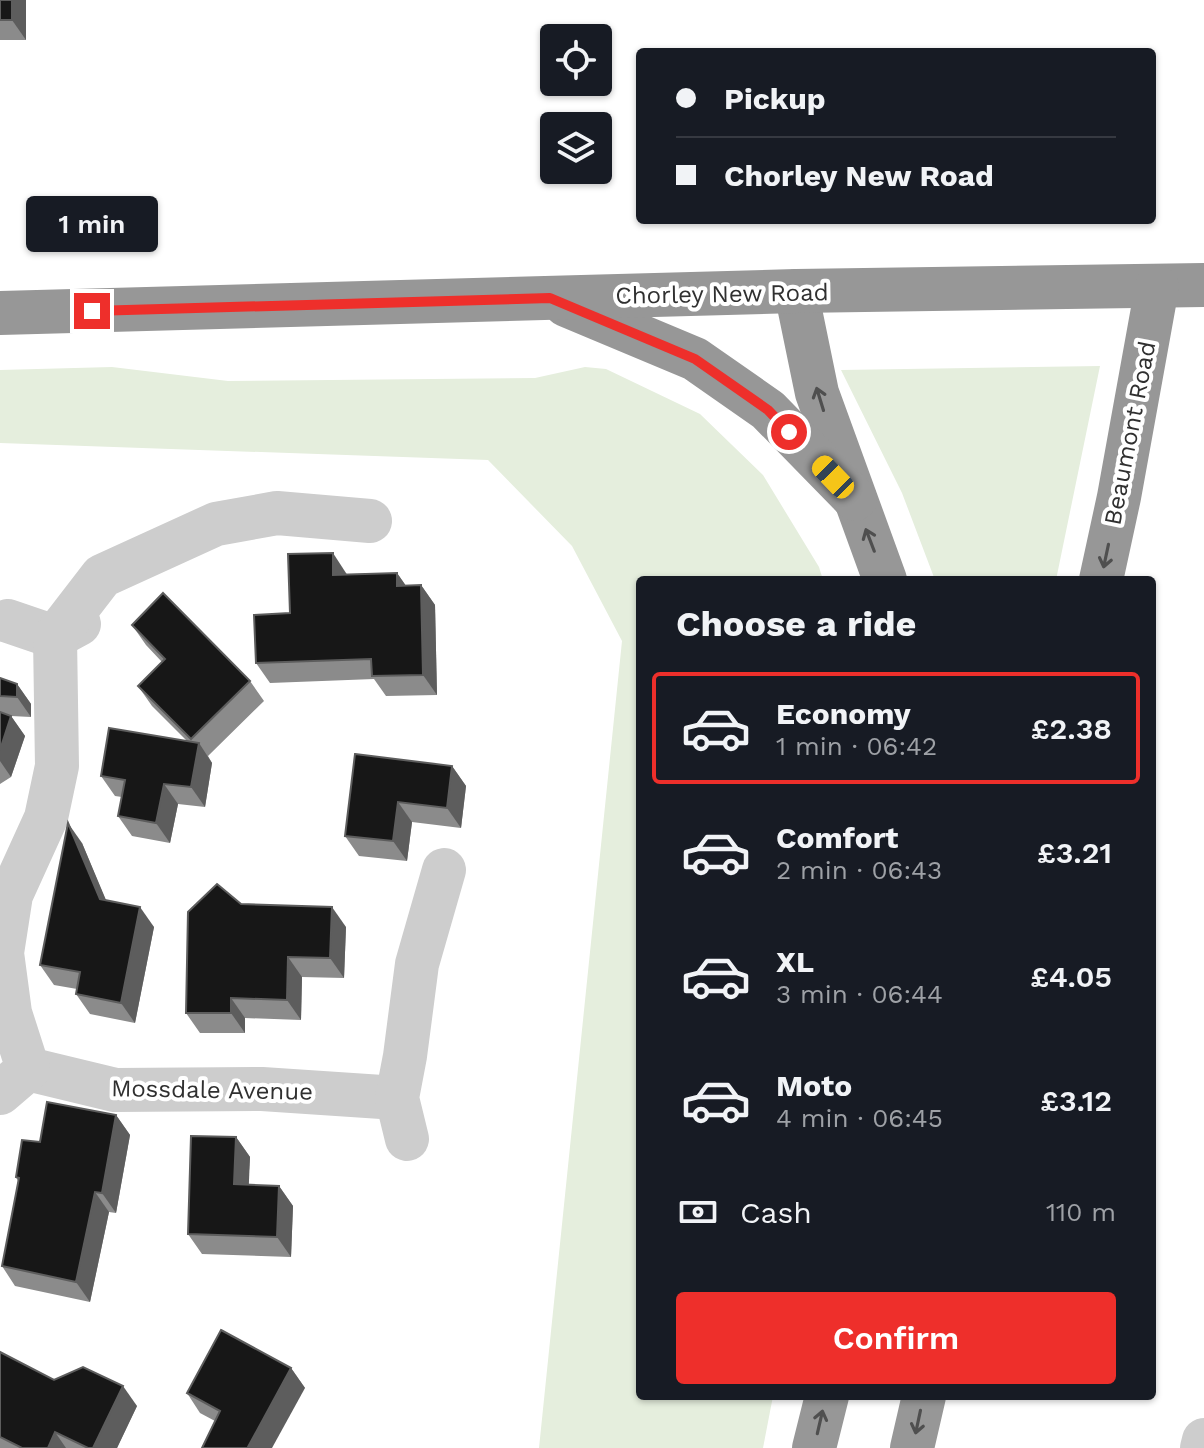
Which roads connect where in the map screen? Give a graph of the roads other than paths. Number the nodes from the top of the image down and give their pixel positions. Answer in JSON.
{"nodes":[{"id":1,"x":1204,"y":285,"type":"edge"},
{"id":2,"x":1157,"y":287,"type":"junction"},
{"id":3,"x":796,"y":291,"type":"junction"},
{"id":4,"x":550,"y":298,"type":"junction"},
{"id":5,"x":0,"y":313,"type":"edge"},
{"id":6,"x":855,"y":499,"type":"junction"},
{"id":7,"x":370,"y":521,"type":"dead end"},
{"id":8,"x":884,"y":576,"type":"edge"},
{"id":9,"x":1102,"y":576,"type":"edge"},
{"id":10,"x":93,"y":617,"type":"dead end"},
{"id":11,"x":8,"y":621,"type":"dead end"},
{"id":12,"x":55,"y":637,"type":"junction"},
{"id":13,"x":444,"y":870,"type":"dead end"},
{"id":14,"x":14,"y":1081,"type":"edge"},
{"id":15,"x":826,"y":1400,"type":"edge"},
{"id":16,"x":923,"y":1400,"type":"edge"},
{"id":17,"x":1204,"y":1440,"type":"edge"},
{"id":18,"x":814,"y":1448,"type":"edge"},
{"id":19,"x":912,"y":1448,"type":"edge"},
{"id":20,"x":1202,"y":1448,"type":"edge"}],
"edges":[{"from":1,"to":2,"type":"highway","name":"Chorley New Road"},
{"from":2,"to":3,"type":"highway","name":"Chorley New Road"},
{"from":2,"to":9,"type":"highway","name":"Beaumont Road","one_way":true},
{"from":3,"to":4,"type":"highway","name":"Chorley New Road"},
{"from":6,"to":3,"type":"highway","one_way":true},
{"from":4,"to":5,"type":"highway","name":"Chorley New Road"},
{"from":4,"to":6,"type":"highway"},
{"from":8,"to":6,"type":"highway","one_way":true},
{"from":7,"to":12,"type":"street"},
{"from":10,"to":12,"type":"street"},
{"from":11,"to":12,"type":"street"},
{"from":12,"to":14,"type":"street","name":"Mossdale Avenue"},
{"from":13,"to":14,"type":"street","name":"Mossdale Avenue"},
{"from":18,"to":15,"type":"highway","one_way":true},
{"from":16,"to":19,"type":"highway","one_way":true},
{"from":17,"to":20,"type":"street"}]}
